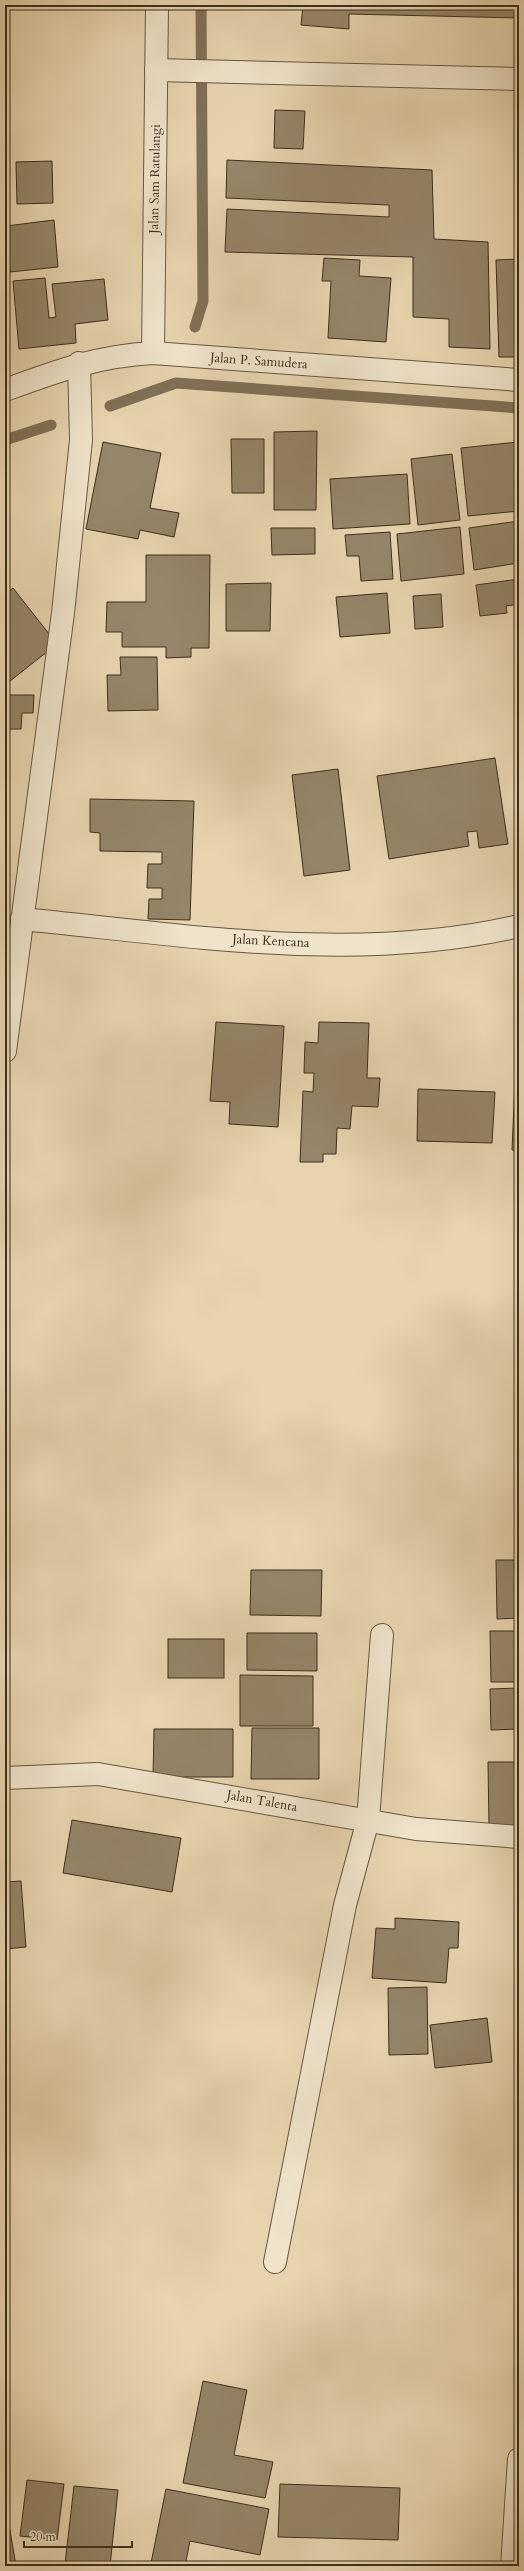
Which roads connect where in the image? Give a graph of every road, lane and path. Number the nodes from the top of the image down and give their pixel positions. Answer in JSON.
{"nodes":[{"id":1,"x":157,"y":5,"type":"edge"},
{"id":2,"x":156,"y":70,"type":"junction"},
{"id":3,"x":519,"y":79,"type":"edge"},
{"id":4,"x":153,"y":353,"type":"junction"},
{"id":5,"x":79,"y":363,"type":"junction"},
{"id":6,"x":519,"y":380,"type":"edge"},
{"id":7,"x":5,"y":390,"type":"edge"},
{"id":8,"x":22,"y":919,"type":"junction"},
{"id":9,"x":519,"y":926,"type":"edge"},
{"id":10,"x":5,"y":1050,"type":"edge"},
{"id":11,"x":382,"y":1635,"type":"dead end"},
{"id":12,"x":5,"y":1778,"type":"edge"},
{"id":13,"x":368,"y":1820,"type":"junction"},
{"id":14,"x":519,"y":1837,"type":"edge"},
{"id":15,"x":275,"y":2262,"type":"dead end"},
{"id":16,"x":519,"y":2459,"type":"edge"},
{"id":17,"x":512,"y":2566,"type":"edge"}],
"edges":[{"from":1,"to":2,"type":"street","name":"Jalan Sam Ratulangi"},
{"from":2,"to":3,"type":"street"},
{"from":2,"to":4,"type":"street","name":"Jalan Sam Ratulangi"},
{"from":4,"to":5,"type":"street","name":"Jalan P. Samudera"},
{"from":4,"to":6,"type":"street","name":"Jalan P. Samudera"},
{"from":5,"to":7,"type":"street","name":"Jalan P. Samudera"},
{"from":5,"to":8,"type":"street"},
{"from":8,"to":9,"type":"street","name":"Jalan Kencana"},
{"from":8,"to":10,"type":"street"},
{"from":11,"to":13,"type":"street"},
{"from":12,"to":13,"type":"street","name":"Jalan Talenta"},
{"from":13,"to":14,"type":"street","name":"Jalan Talenta"},
{"from":13,"to":15,"type":"street"},
{"from":16,"to":17,"type":"street"}]}
